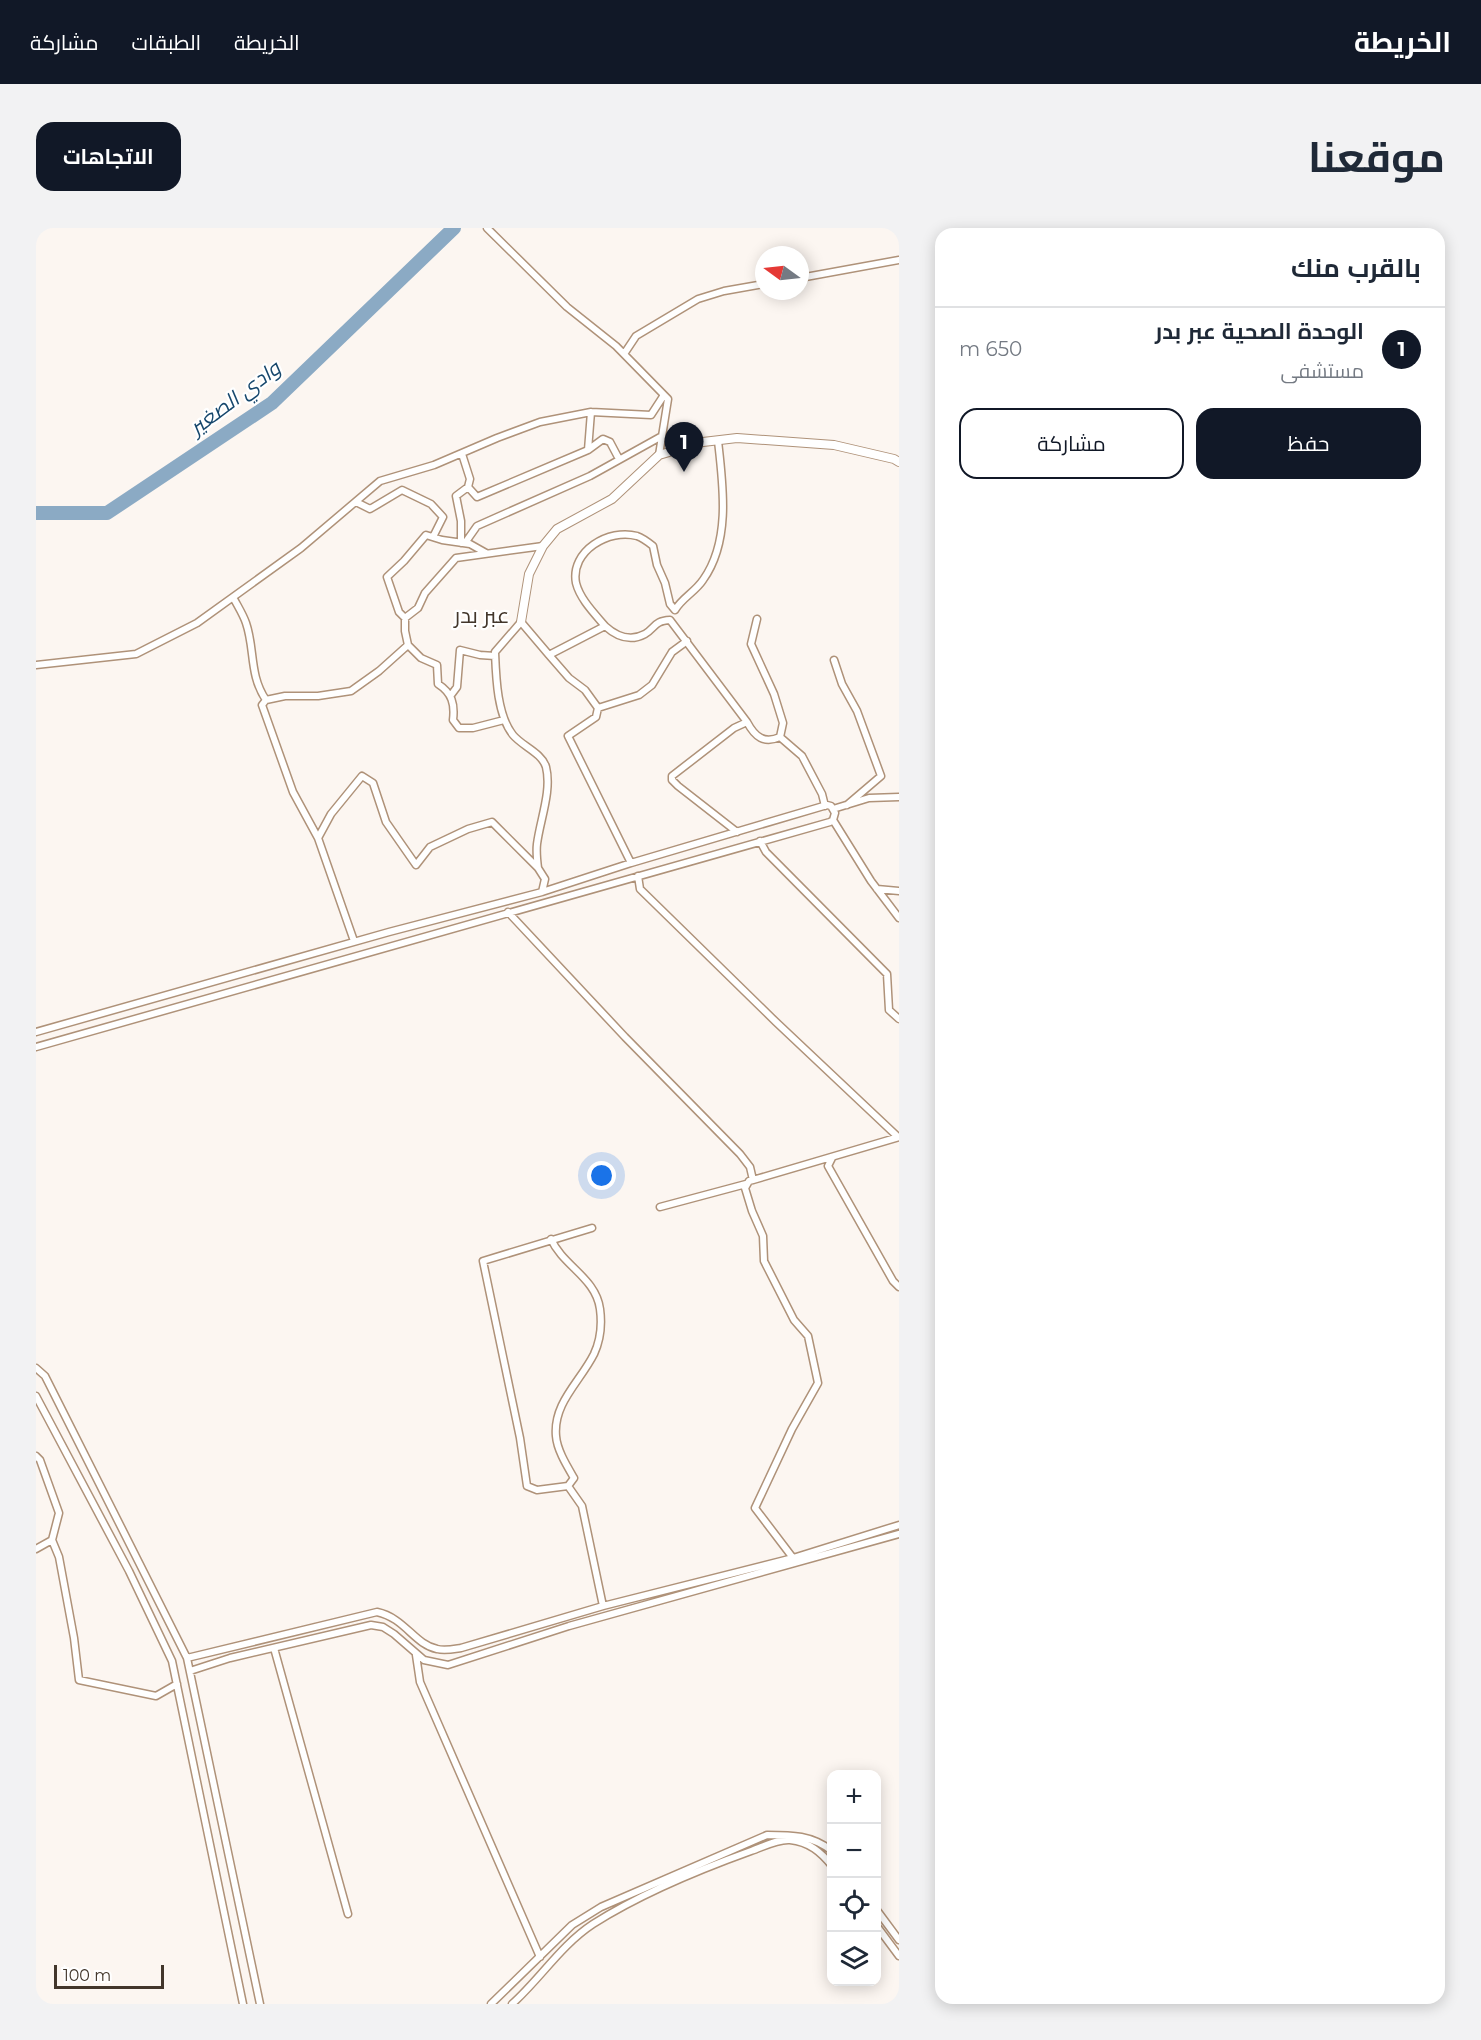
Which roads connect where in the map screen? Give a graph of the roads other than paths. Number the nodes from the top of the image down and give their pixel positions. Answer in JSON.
{"nodes":[{"id":1,"x":487,"y":228,"type":"edge"},
{"id":2,"x":899,"y":260,"type":"edge"},
{"id":3,"x":809,"y":276,"type":"edge"},
{"id":4,"x":755,"y":286,"type":"edge"},
{"id":5,"x":624,"y":354,"type":"junction"},
{"id":6,"x":664,"y":395,"type":"junction"},
{"id":7,"x":591,"y":412,"type":"junction"},
{"id":8,"x":662,"y":436,"type":"junction"},
{"id":9,"x":718,"y":441,"type":"junction"},
{"id":10,"x":588,"y":450,"type":"junction"},
{"id":11,"x":462,"y":454,"type":"junction"},
{"id":12,"x":659,"y":455,"type":"junction"},
{"id":13,"x":619,"y":459,"type":"junction"},
{"id":14,"x":899,"y":462,"type":"edge"},
{"id":15,"x":468,"y":487,"type":"junction"},
{"id":16,"x":356,"y":502,"type":"junction"},
{"id":17,"x":433,"y":537,"type":"junction"},
{"id":18,"x":463,"y":543,"type":"junction"},
{"id":19,"x":543,"y":546,"type":"junction"},
{"id":20,"x":486,"y":553,"type":"junction"},
{"id":21,"x":233,"y":597,"type":"junction"},
{"id":22,"x":405,"y":618,"type":"junction"},
{"id":23,"x":757,"y":619,"type":"dead end"},
{"id":24,"x":521,"y":622,"type":"junction"},
{"id":25,"x":605,"y":626,"type":"junction"},
{"id":26,"x":687,"y":641,"type":"junction"},
{"id":27,"x":408,"y":645,"type":"junction"},
{"id":28,"x":549,"y":655,"type":"junction"},
{"id":29,"x":495,"y":656,"type":"junction"},
{"id":30,"x":834,"y":660,"type":"dead end"},
{"id":31,"x":36,"y":665,"type":"edge"},
{"id":32,"x":451,"y":695,"type":"junction"},
{"id":33,"x":266,"y":699,"type":"junction"},
{"id":34,"x":598,"y":708,"type":"junction"},
{"id":35,"x":504,"y":720,"type":"junction"},
{"id":36,"x":747,"y":722,"type":"junction"},
{"id":37,"x":780,"y":737,"type":"junction"},
{"id":38,"x":899,"y":796,"type":"edge"},
{"id":39,"x":847,"y":805,"type":"junction"},
{"id":40,"x":825,"y":806,"type":"junction"},
{"id":41,"x":833,"y":809,"type":"junction"},
{"id":42,"x":833,"y":820,"type":"junction"},
{"id":43,"x":737,"y":832,"type":"junction"},
{"id":44,"x":318,"y":838,"type":"junction"},
{"id":45,"x":760,"y":841,"type":"junction"},
{"id":46,"x":631,"y":863,"type":"junction"},
{"id":47,"x":538,"y":868,"type":"junction"},
{"id":48,"x":638,"y":876,"type":"junction"},
{"id":49,"x":877,"y":889,"type":"junction"},
{"id":50,"x":899,"y":891,"type":"edge"},
{"id":51,"x":542,"y":892,"type":"junction"},
{"id":52,"x":508,"y":912,"type":"junction"},
{"id":53,"x":899,"y":918,"type":"edge"},
{"id":54,"x":354,"y":941,"type":"junction"},
{"id":55,"x":899,"y":1019,"type":"edge"},
{"id":56,"x":36,"y":1032,"type":"edge"},
{"id":57,"x":36,"y":1047,"type":"edge"},
{"id":58,"x":899,"y":1137,"type":"edge"},
{"id":59,"x":832,"y":1158,"type":"junction"},
{"id":60,"x":753,"y":1180,"type":"junction"},
{"id":61,"x":746,"y":1184,"type":"junction"},
{"id":62,"x":660,"y":1207,"type":"dead end"},
{"id":63,"x":592,"y":1228,"type":"dead end"},
{"id":64,"x":551,"y":1239,"type":"junction"},
{"id":65,"x":899,"y":1287,"type":"edge"},
{"id":66,"x":36,"y":1368,"type":"edge"},
{"id":67,"x":36,"y":1396,"type":"edge"},
{"id":68,"x":36,"y":1456,"type":"edge"},
{"id":69,"x":568,"y":1486,"type":"junction"},
{"id":70,"x":899,"y":1525,"type":"edge"},
{"id":71,"x":899,"y":1534,"type":"edge"},
{"id":72,"x":52,"y":1540,"type":"junction"},
{"id":73,"x":36,"y":1549,"type":"edge"},
{"id":74,"x":792,"y":1558,"type":"junction"},
{"id":75,"x":603,"y":1606,"type":"junction"},
{"id":76,"x":274,"y":1648,"type":"junction"},
{"id":77,"x":416,"y":1655,"type":"junction"},
{"id":78,"x":187,"y":1658,"type":"junction"},
{"id":79,"x":190,"y":1671,"type":"junction"},
{"id":80,"x":177,"y":1684,"type":"junction"},
{"id":81,"x":827,"y":1848,"type":"edge"},
{"id":82,"x":827,"y":1861,"type":"edge"},
{"id":83,"x":348,"y":1914,"type":"dead end"},
{"id":84,"x":881,"y":1916,"type":"edge"},
{"id":85,"x":881,"y":1932,"type":"edge"},
{"id":86,"x":899,"y":1940,"type":"edge"},
{"id":87,"x":899,"y":1956,"type":"edge"},
{"id":88,"x":540,"y":1958,"type":"junction"},
{"id":89,"x":243,"y":2004,"type":"edge"},
{"id":90,"x":260,"y":2004,"type":"edge"},
{"id":91,"x":491,"y":2004,"type":"edge"},
{"id":92,"x":512,"y":2004,"type":"edge"}],
"edges":[{"from":1,"to":5,"type":"street"},
{"from":2,"to":3,"type":"street"},
{"from":4,"to":5,"type":"street"},
{"from":5,"to":6,"type":"street"},
{"from":6,"to":7,"type":"street"},
{"from":6,"to":8,"type":"street"},
{"from":7,"to":10,"type":"street"},
{"from":7,"to":11,"type":"street"},
{"from":8,"to":12,"type":"street"},
{"from":8,"to":13,"type":"street"},
{"from":9,"to":12,"type":"street"},
{"from":9,"to":14,"type":"street"},
{"from":9,"to":25,"type":"street"},
{"from":10,"to":13,"type":"street"},
{"from":10,"to":15,"type":"street"},
{"from":11,"to":15,"type":"street"},
{"from":11,"to":16,"type":"street"},
{"from":12,"to":19,"type":"street"},
{"from":13,"to":18,"type":"street"},
{"from":15,"to":18,"type":"street"},
{"from":16,"to":17,"type":"street"},
{"from":16,"to":21,"type":"street"},
{"from":17,"to":18,"type":"street"},
{"from":17,"to":22,"type":"street"},
{"from":18,"to":20,"type":"street"},
{"from":19,"to":20,"type":"street"},
{"from":19,"to":24,"type":"street"},
{"from":20,"to":22,"type":"street"},
{"from":21,"to":31,"type":"street"},
{"from":21,"to":33,"type":"street"},
{"from":22,"to":27,"type":"street"},
{"from":23,"to":37,"type":"street"},
{"from":24,"to":28,"type":"street"},
{"from":24,"to":29,"type":"street"},
{"from":25,"to":26,"type":"street"},
{"from":25,"to":28,"type":"street"},
{"from":26,"to":34,"type":"street"},
{"from":26,"to":36,"type":"street"},
{"from":27,"to":32,"type":"street"},
{"from":27,"to":33,"type":"street"},
{"from":28,"to":34,"type":"street"},
{"from":29,"to":32,"type":"street"},
{"from":29,"to":35,"type":"street"},
{"from":30,"to":39,"type":"street"},
{"from":32,"to":35,"type":"street"},
{"from":33,"to":44,"type":"street"},
{"from":34,"to":46,"type":"street"},
{"from":35,"to":47,"type":"street"},
{"from":36,"to":37,"type":"street"},
{"from":36,"to":43,"type":"street"},
{"from":37,"to":40,"type":"street"},
{"from":38,"to":39,"type":"street"},
{"from":39,"to":41,"type":"street"},
{"from":40,"to":41,"type":"street"},
{"from":40,"to":43,"type":"street"},
{"from":41,"to":42,"type":"street"},
{"from":42,"to":45,"type":"street"},
{"from":42,"to":49,"type":"street"},
{"from":43,"to":46,"type":"street"},
{"from":44,"to":47,"type":"street"},
{"from":44,"to":54,"type":"street"},
{"from":45,"to":48,"type":"street"},
{"from":45,"to":55,"type":"street"},
{"from":46,"to":51,"type":"street"},
{"from":47,"to":51,"type":"street"},
{"from":48,"to":52,"type":"street"},
{"from":48,"to":58,"type":"street"},
{"from":49,"to":50,"type":"street"},
{"from":49,"to":53,"type":"street"},
{"from":51,"to":54,"type":"street"},
{"from":52,"to":57,"type":"street"},
{"from":52,"to":60,"type":"street"},
{"from":54,"to":56,"type":"street"},
{"from":58,"to":59,"type":"street"},
{"from":59,"to":60,"type":"street"},
{"from":59,"to":65,"type":"street"},
{"from":60,"to":61,"type":"street"},
{"from":61,"to":62,"type":"street"},
{"from":61,"to":74,"type":"street"},
{"from":63,"to":64,"type":"street"},
{"from":64,"to":69,"type":"street"},
{"from":64,"to":69,"type":"street"},
{"from":66,"to":78,"type":"street"},
{"from":67,"to":80,"type":"street"},
{"from":68,"to":72,"type":"street"},
{"from":69,"to":75,"type":"street"},
{"from":70,"to":74,"type":"street"},
{"from":71,"to":77,"type":"street"},
{"from":72,"to":73,"type":"street"},
{"from":72,"to":80,"type":"street"},
{"from":74,"to":75,"type":"street"},
{"from":75,"to":78,"type":"street"},
{"from":76,"to":77,"type":"street"},
{"from":76,"to":79,"type":"street"},
{"from":76,"to":83,"type":"street"},
{"from":77,"to":88,"type":"street"},
{"from":78,"to":79,"type":"street"},
{"from":79,"to":90,"type":"street"},
{"from":80,"to":89,"type":"street"},
{"from":81,"to":88,"type":"street"},
{"from":82,"to":92,"type":"street"},
{"from":84,"to":86,"type":"street"},
{"from":85,"to":87,"type":"street"},
{"from":88,"to":91,"type":"street"}]}
